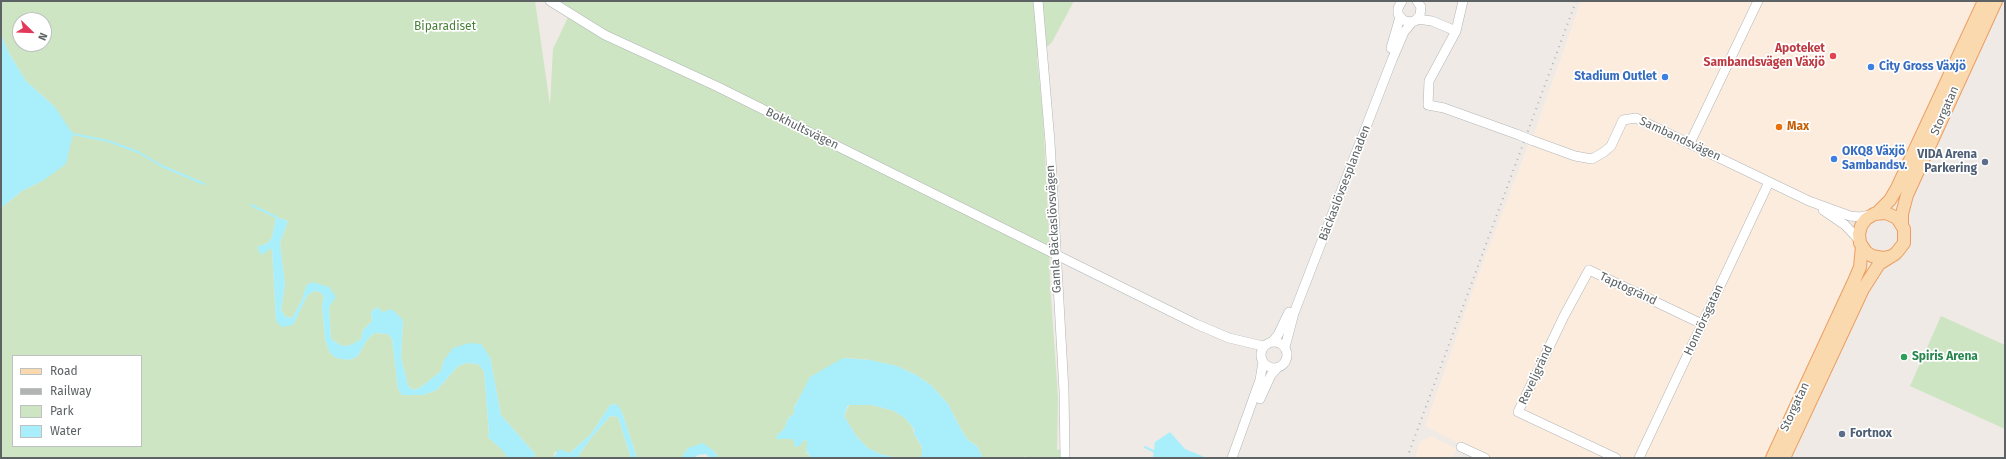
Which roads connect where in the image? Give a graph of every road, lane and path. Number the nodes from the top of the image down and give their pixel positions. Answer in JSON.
{"nodes":[{"id":1,"x":550,"y":1,"type":"edge"},
{"id":2,"x":1038,"y":1,"type":"edge"},
{"id":3,"x":1402,"y":1,"type":"edge"},
{"id":4,"x":1464,"y":1,"type":"edge"},
{"id":5,"x":1758,"y":1,"type":"edge"},
{"id":6,"x":1984,"y":1,"type":"edge"},
{"id":7,"x":1996,"y":1,"type":"edge"},
{"id":8,"x":1420,"y":4,"type":"edge"},
{"id":9,"x":1400,"y":17,"type":"junction"},
{"id":10,"x":1415,"y":20,"type":"junction"},
{"id":11,"x":1432,"y":21,"type":"junction"},
{"id":12,"x":1456,"y":31,"type":"junction"},
{"id":13,"x":1690,"y":143,"type":"junction"},
{"id":14,"x":1769,"y":182,"type":"junction"},
{"id":15,"x":1809,"y":201,"type":"junction"},
{"id":16,"x":1874,"y":214,"type":"junction"},
{"id":17,"x":1902,"y":223,"type":"junction"},
{"id":18,"x":1861,"y":243,"type":"junction"},
{"id":19,"x":1055,"y":255,"type":"junction"},
{"id":20,"x":1892,"y":256,"type":"junction"},
{"id":21,"x":1571,"y":305,"type":"joint"},
{"id":22,"x":1702,"y":324,"type":"junction"},
{"id":23,"x":1272,"y":342,"type":"junction"},
{"id":24,"x":1285,"y":347,"type":"junction"},
{"id":25,"x":1262,"y":355,"type":"junction"},
{"id":26,"x":1278,"y":367,"type":"junction"},
{"id":27,"x":1461,"y":447,"type":"dead end"},
{"id":28,"x":1065,"y":458,"type":"edge"},
{"id":29,"x":1232,"y":458,"type":"edge"},
{"id":30,"x":1237,"y":458,"type":"edge"},
{"id":31,"x":1485,"y":458,"type":"edge"},
{"id":32,"x":1616,"y":458,"type":"edge"},
{"id":33,"x":1639,"y":458,"type":"edge"},
{"id":34,"x":1772,"y":458,"type":"edge"},
{"id":35,"x":1784,"y":458,"type":"edge"}],
"edges":[{"from":1,"to":19,"type":"street","name":"Bokhultsvägen"},
{"from":2,"to":19,"type":"street","name":"Gamla Bäckaslövsvägen"},
{"from":3,"to":9,"type":"street","name":"Bäckaslövsesplanaden"},
{"from":4,"to":12,"type":"street"},
{"from":5,"to":13,"type":"street"},
{"from":6,"to":16,"type":"main road","name":"Storgatan"},
{"from":7,"to":17,"type":"main road","name":"Storgatan"},
{"from":8,"to":10,"type":"street","name":"Bäckaslövsesplanaden"},
{"from":8,"to":11,"type":"street"},
{"from":9,"to":10,"type":"street"},
{"from":9,"to":23,"type":"street","name":"Bäckaslövsesplanaden"},
{"from":10,"to":11,"type":"street"},
{"from":10,"to":24,"type":"street","name":"Bäckaslövsesplanaden"},
{"from":11,"to":12,"type":"street"},
{"from":12,"to":13,"type":"street","name":"Sambandsvägen","bridge":true},
{"from":13,"to":14,"type":"street","name":"Sambandsvägen"},
{"from":14,"to":15,"type":"street","name":"Sambandsvägen"},
{"from":14,"to":22,"type":"street","name":"Honnörsgatan"},
{"from":15,"to":16,"type":"street","name":"Sambandsvägen"},
{"from":15,"to":18,"type":"street","name":"Sambandsvägen"},
{"from":16,"to":17,"type":"main road"},
{"from":16,"to":18,"type":"main road","name":"Storgatan"},
{"from":17,"to":20,"type":"main road","name":"Storgatan"},
{"from":18,"to":20,"type":"main road"},
{"from":18,"to":34,"type":"main road","name":"Storgatan"},
{"from":19,"to":25,"type":"street","name":"Bokhultsvägen"},
{"from":19,"to":28,"type":"street","name":"Gamla Bäckaslövsvägen"},
{"from":20,"to":35,"type":"main road","name":"Storgatan"},
{"from":21,"to":22,"type":"street","name":"Taptogränd"},
{"from":21,"to":32,"type":"street","name":"Reveljgränd"},
{"from":22,"to":33,"type":"street","name":"Honnörsgatan"},
{"from":23,"to":24,"type":"street"},
{"from":23,"to":25,"type":"street"},
{"from":24,"to":26,"type":"street","name":"Bäckaslövsesplanaden"},
{"from":25,"to":26,"type":"street"},
{"from":25,"to":29,"type":"street"},
{"from":26,"to":30,"type":"street","name":"Bäckaslövsesplanaden"},
{"from":27,"to":31,"type":"street"}]}
